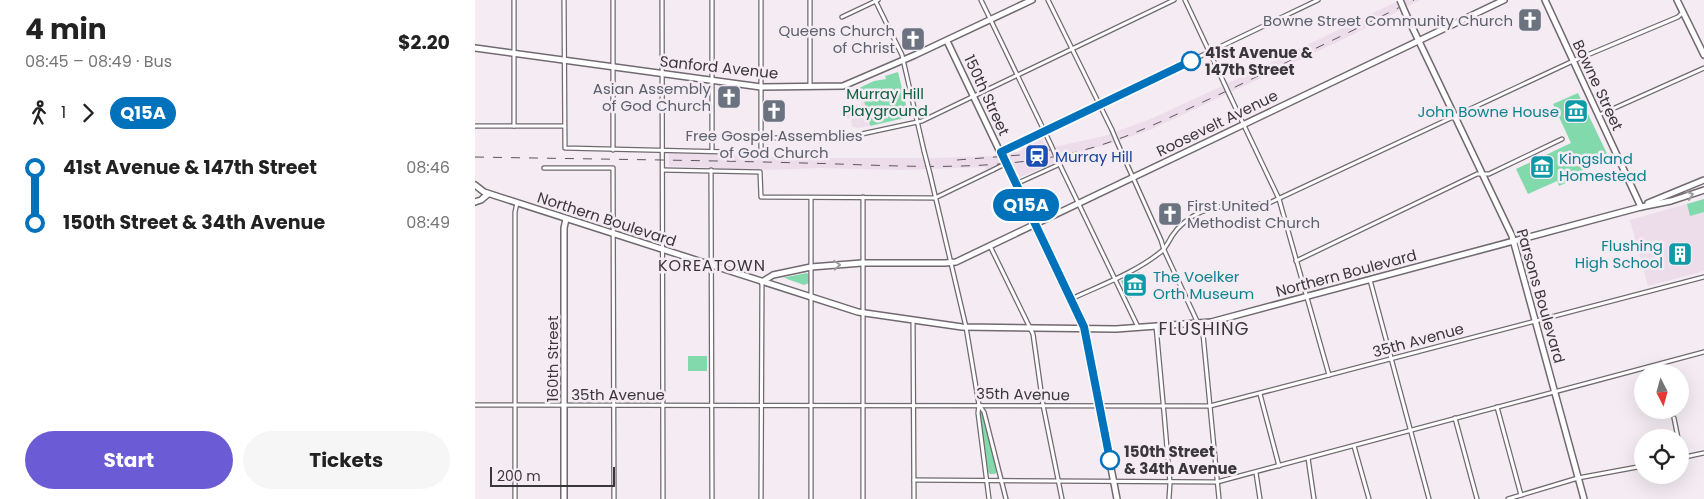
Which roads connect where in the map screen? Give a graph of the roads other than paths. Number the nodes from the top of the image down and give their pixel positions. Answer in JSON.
{"nodes":[{"id":1,"x":514,"y":0,"type":"edge"},
{"id":2,"x":564,"y":0,"type":"edge"},
{"id":3,"x":613,"y":0,"type":"edge"},
{"id":4,"x":662,"y":0,"type":"edge"},
{"id":5,"x":711,"y":0,"type":"edge"},
{"id":6,"x":761,"y":0,"type":"edge"},
{"id":7,"x":810,"y":0,"type":"edge"},
{"id":8,"x":876,"y":0,"type":"edge"},
{"id":9,"x":981,"y":0,"type":"edge"},
{"id":10,"x":1032,"y":0,"type":"edge"},
{"id":11,"x":1048,"y":0,"type":"edge"},
{"id":12,"x":1175,"y":0,"type":"edge"},
{"id":13,"x":1185,"y":0,"type":"edge"},
{"id":14,"x":1318,"y":0,"type":"edge"},
{"id":15,"x":1400,"y":0,"type":"edge"},
{"id":16,"x":1504,"y":0,"type":"edge"},
{"id":17,"x":1545,"y":0,"type":"edge"},
{"id":18,"x":1677,"y":0,"type":"edge"},
{"id":19,"x":1683,"y":12,"type":"junction"},
{"id":20,"x":842,"y":17,"type":"dead end"},
{"id":21,"x":991,"y":20,"type":"junction"},
{"id":22,"x":947,"y":40,"type":"junction"},
{"id":23,"x":1419,"y":41,"type":"junction"},
{"id":24,"x":475,"y":48,"type":"edge"},
{"id":25,"x":1072,"y":49,"type":"junction"},
{"id":26,"x":1209,"y":52,"type":"junction"},
{"id":27,"x":515,"y":53,"type":"junction"},
{"id":28,"x":1704,"y":55,"type":"edge"},
{"id":29,"x":564,"y":60,"type":"junction"},
{"id":30,"x":903,"y":60,"type":"junction"},
{"id":31,"x":1573,"y":61,"type":"junction"},
{"id":32,"x":613,"y":67,"type":"junction"},
{"id":33,"x":1704,"y":68,"type":"edge"},
{"id":34,"x":662,"y":74,"type":"junction"},
{"id":35,"x":1017,"y":75,"type":"junction"},
{"id":36,"x":712,"y":81,"type":"junction"},
{"id":37,"x":761,"y":87,"type":"junction"},
{"id":38,"x":810,"y":87,"type":"junction"},
{"id":39,"x":974,"y":96,"type":"junction"},
{"id":40,"x":1099,"y":105,"type":"junction"},
{"id":41,"x":1455,"y":116,"type":"junction"},
{"id":42,"x":1598,"y":116,"type":"junction"},
{"id":43,"x":917,"y":122,"type":"junction"},
{"id":44,"x":1244,"y":124,"type":"junction"},
{"id":45,"x":475,"y":126,"type":"edge"},
{"id":46,"x":515,"y":126,"type":"junction"},
{"id":47,"x":564,"y":126,"type":"junction"},
{"id":48,"x":1044,"y":131,"type":"junction"},
{"id":49,"x":761,"y":138,"type":"junction"},
{"id":50,"x":1562,"y":139,"type":"dead end"},
{"id":51,"x":613,"y":150,"type":"junction"},
{"id":52,"x":663,"y":151,"type":"junction"},
{"id":53,"x":712,"y":151,"type":"junction"},
{"id":54,"x":730,"y":152,"type":"dead end"},
{"id":55,"x":1001,"y":152,"type":"junction"},
{"id":56,"x":761,"y":153,"type":"dead end"},
{"id":57,"x":1059,"y":162,"type":"junction"},
{"id":58,"x":1006,"y":164,"type":"junction"},
{"id":59,"x":544,"y":168,"type":"dead end"},
{"id":60,"x":663,"y":170,"type":"junction"},
{"id":61,"x":711,"y":170,"type":"junction"},
{"id":62,"x":1484,"y":174,"type":"junction"},
{"id":63,"x":1133,"y":177,"type":"junction"},
{"id":64,"x":1704,"y":180,"type":"edge"},
{"id":65,"x":1016,"y":184,"type":"junction"},
{"id":66,"x":475,"y":185,"type":"edge"},
{"id":67,"x":1704,"y":190,"type":"edge"},
{"id":68,"x":488,"y":194,"type":"junction"},
{"id":69,"x":863,"y":197,"type":"junction"},
{"id":70,"x":811,"y":198,"type":"junction"},
{"id":71,"x":935,"y":198,"type":"junction"},
{"id":72,"x":1279,"y":199,"type":"junction"},
{"id":73,"x":475,"y":202,"type":"edge"},
{"id":74,"x":517,"y":203,"type":"junction"},
{"id":75,"x":1078,"y":203,"type":"junction"},
{"id":76,"x":1641,"y":207,"type":"junction"},
{"id":77,"x":566,"y":219,"type":"junction"},
{"id":78,"x":1035,"y":224,"type":"junction"},
{"id":79,"x":613,"y":234,"type":"junction"},
{"id":80,"x":1514,"y":241,"type":"junction"},
{"id":81,"x":990,"y":246,"type":"junction"},
{"id":82,"x":663,"y":250,"type":"junction"},
{"id":83,"x":1164,"y":250,"type":"junction"},
{"id":84,"x":1296,"y":261,"type":"junction"},
{"id":85,"x":862,"y":263,"type":"junction"},
{"id":86,"x":951,"y":263,"type":"junction"},
{"id":87,"x":712,"y":266,"type":"junction"},
{"id":88,"x":811,"y":267,"type":"junction"},
{"id":89,"x":1704,"y":277,"type":"edge"},
{"id":90,"x":1114,"y":278,"type":"junction"},
{"id":91,"x":1369,"y":280,"type":"junction"},
{"id":92,"x":762,"y":282,"type":"junction"},
{"id":93,"x":811,"y":297,"type":"junction"},
{"id":94,"x":1307,"y":297,"type":"junction"},
{"id":95,"x":1071,"y":299,"type":"junction"},
{"id":96,"x":863,"y":313,"type":"junction"},
{"id":97,"x":913,"y":320,"type":"junction"},
{"id":98,"x":1536,"y":320,"type":"junction"},
{"id":99,"x":1198,"y":323,"type":"junction"},
{"id":100,"x":1156,"y":326,"type":"junction"},
{"id":101,"x":966,"y":327,"type":"junction"},
{"id":102,"x":1138,"y":327,"type":"junction"},
{"id":103,"x":1030,"y":328,"type":"junction"},
{"id":104,"x":1084,"y":329,"type":"junction"},
{"id":105,"x":1704,"y":352,"type":"edge"},
{"id":106,"x":1391,"y":359,"type":"junction"},
{"id":107,"x":1329,"y":375,"type":"junction"},
{"id":108,"x":1555,"y":392,"type":"junction"},
{"id":109,"x":1260,"y":394,"type":"junction"},
{"id":110,"x":475,"y":405,"type":"edge"},
{"id":111,"x":515,"y":405,"type":"junction"},
{"id":112,"x":564,"y":405,"type":"junction"},
{"id":113,"x":614,"y":405,"type":"junction"},
{"id":114,"x":663,"y":405,"type":"junction"},
{"id":115,"x":712,"y":405,"type":"junction"},
{"id":116,"x":761,"y":405,"type":"junction"},
{"id":117,"x":811,"y":405,"type":"junction"},
{"id":118,"x":863,"y":405,"type":"junction"},
{"id":119,"x":914,"y":405,"type":"junction"},
{"id":120,"x":979,"y":405,"type":"junction"},
{"id":121,"x":1043,"y":406,"type":"junction"},
{"id":122,"x":1099,"y":406,"type":"junction"},
{"id":123,"x":1210,"y":406,"type":"junction"},
{"id":124,"x":1164,"y":407,"type":"junction"},
{"id":125,"x":1497,"y":407,"type":"junction"},
{"id":126,"x":1455,"y":418,"type":"junction"},
{"id":127,"x":1410,"y":431,"type":"junction"},
{"id":128,"x":1355,"y":446,"type":"junction"},
{"id":129,"x":1704,"y":454,"type":"edge"},
{"id":130,"x":1689,"y":457,"type":"edge"},
{"id":131,"x":1308,"y":458,"type":"junction"},
{"id":132,"x":1279,"y":466,"type":"junction"},
{"id":133,"x":1634,"y":468,"type":"edge"},
{"id":134,"x":1256,"y":473,"type":"junction"},
{"id":135,"x":1578,"y":478,"type":"junction"},
{"id":136,"x":986,"y":479,"type":"junction"},
{"id":137,"x":914,"y":480,"type":"junction"},
{"id":138,"x":1001,"y":480,"type":"junction"},
{"id":139,"x":1058,"y":481,"type":"junction"},
{"id":140,"x":1114,"y":481,"type":"junction"},
{"id":141,"x":1217,"y":482,"type":"junction"},
{"id":142,"x":1169,"y":483,"type":"junction"},
{"id":143,"x":1521,"y":495,"type":"junction"},
{"id":144,"x":515,"y":499,"type":"edge"},
{"id":145,"x":564,"y":499,"type":"edge"},
{"id":146,"x":614,"y":499,"type":"edge"},
{"id":147,"x":663,"y":499,"type":"edge"},
{"id":148,"x":712,"y":499,"type":"edge"},
{"id":149,"x":761,"y":499,"type":"edge"},
{"id":150,"x":811,"y":499,"type":"edge"},
{"id":151,"x":863,"y":499,"type":"edge"},
{"id":152,"x":914,"y":499,"type":"edge"},
{"id":153,"x":989,"y":499,"type":"edge"},
{"id":154,"x":1006,"y":499,"type":"edge"},
{"id":155,"x":1062,"y":499,"type":"edge"},
{"id":156,"x":1117,"y":499,"type":"edge"},
{"id":157,"x":1169,"y":499,"type":"edge"},
{"id":158,"x":1219,"y":499,"type":"edge"},
{"id":159,"x":1260,"y":499,"type":"edge"},
{"id":160,"x":1314,"y":499,"type":"edge"},
{"id":161,"x":1369,"y":499,"type":"edge"},
{"id":162,"x":1429,"y":499,"type":"edge"},
{"id":163,"x":1477,"y":499,"type":"edge"},
{"id":164,"x":1508,"y":499,"type":"edge"},
{"id":165,"x":1584,"y":499,"type":"edge"}],
"edges":[{"from":1,"to":27,"type":"street"},
{"from":2,"to":29,"type":"street"},
{"from":3,"to":32,"type":"street"},
{"from":4,"to":34,"type":"street"},
{"from":5,"to":36,"type":"street"},
{"from":6,"to":37,"type":"street"},
{"from":7,"to":38,"type":"street"},
{"from":8,"to":20,"type":"street"},
{"from":8,"to":30,"type":"street"},
{"from":9,"to":21,"type":"street"},
{"from":10,"to":21,"type":"street","name":"Sanford Avenue"},
{"from":11,"to":25,"type":"street"},
{"from":12,"to":25,"type":"street"},
{"from":13,"to":26,"type":"street"},
{"from":14,"to":26,"type":"street"},
{"from":15,"to":23,"type":"street","name":"Parsons Boulevard","bridge":true},
{"from":16,"to":23,"type":"street","name":"Roosevelt Avenue"},
{"from":17,"to":31,"type":"street","name":"Bowne Street"},
{"from":18,"to":19,"type":"street"},
{"from":19,"to":28,"type":"street"},
{"from":19,"to":31,"type":"street"},
{"from":21,"to":22,"type":"street","name":"Sanford Avenue"},
{"from":21,"to":35,"type":"street"},
{"from":22,"to":30,"type":"street","name":"Sanford Avenue"},
{"from":22,"to":39,"type":"street","name":"150th Street"},
{"from":23,"to":41,"type":"street","name":"Parsons Boulevard"},
{"from":23,"to":44,"type":"street","name":"Roosevelt Avenue"},
{"from":24,"to":27,"type":"street","name":"Sanford Avenue"},
{"from":25,"to":35,"type":"street"},
{"from":25,"to":40,"type":"street"},
{"from":26,"to":40,"type":"street"},
{"from":26,"to":44,"type":"street","bridge":true},
{"from":27,"to":29,"type":"street","name":"Sanford Avenue"},
{"from":27,"to":46,"type":"street"},
{"from":29,"to":32,"type":"street","name":"Sanford Avenue"},
{"from":29,"to":47,"type":"street"},
{"from":30,"to":38,"type":"street","name":"Sanford Avenue"},
{"from":30,"to":43,"type":"street"},
{"from":31,"to":41,"type":"street"},
{"from":31,"to":42,"type":"street","name":"Bowne Street"},
{"from":32,"to":34,"type":"street","name":"Sanford Avenue"},
{"from":32,"to":51,"type":"street"},
{"from":33,"to":42,"type":"street"},
{"from":34,"to":36,"type":"street","name":"Sanford Avenue"},
{"from":34,"to":52,"type":"street"},
{"from":35,"to":39,"type":"street"},
{"from":35,"to":48,"type":"street"},
{"from":36,"to":37,"type":"street","name":"Sanford Avenue"},
{"from":36,"to":53,"type":"street"},
{"from":37,"to":38,"type":"street","name":"Sanford Avenue"},
{"from":37,"to":49,"type":"street"},
{"from":39,"to":43,"type":"street"},
{"from":39,"to":55,"type":"street","name":"150th Street"},
{"from":40,"to":48,"type":"street"},
{"from":40,"to":63,"type":"street","bridge":true},
{"from":41,"to":62,"type":"street","name":"Parsons Boulevard"},
{"from":41,"to":72,"type":"street"},
{"from":42,"to":76,"type":"street","name":"Bowne Street"},
{"from":43,"to":49,"type":"street"},
{"from":43,"to":71,"type":"street","bridge":true},
{"from":44,"to":63,"type":"street","name":"Roosevelt Avenue"},
{"from":44,"to":72,"type":"street"},
{"from":45,"to":46,"type":"street"},
{"from":46,"to":47,"type":"street"},
{"from":47,"to":51,"type":"street"},
{"from":48,"to":55,"type":"street"},
{"from":48,"to":57,"type":"street","bridge":true},
{"from":49,"to":56,"type":"street"},
{"from":50,"to":62,"type":"street"},
{"from":51,"to":52,"type":"street"},
{"from":52,"to":53,"type":"street"},
{"from":52,"to":60,"type":"street"},
{"from":53,"to":54,"type":"street"},
{"from":55,"to":58,"type":"street","name":"150th Street","bridge":true},
{"from":57,"to":65,"type":"street"},
{"from":57,"to":75,"type":"street"},
{"from":58,"to":65,"type":"street","name":"150th Street","bridge":true},
{"from":58,"to":71,"type":"street","bridge":true},
{"from":59,"to":79,"type":"street"},
{"from":60,"to":61,"type":"street"},
{"from":60,"to":82,"type":"street"},
{"from":61,"to":70,"type":"street"},
{"from":61,"to":87,"type":"street"},
{"from":62,"to":80,"type":"street","name":"Parsons Boulevard"},
{"from":62,"to":84,"type":"street"},
{"from":63,"to":75,"type":"street","name":"Roosevelt Avenue"},
{"from":63,"to":83,"type":"street"},
{"from":64,"to":76,"type":"street","name":"Northern Boulevard"},
{"from":65,"to":78,"type":"street","name":"150th Street"},
{"from":66,"to":68,"type":"street","name":"Northern Boulevard"},
{"from":76,"to":67,"type":"street","name":"Northern Boulevard","one_way":true},
{"from":68,"to":73,"type":"street"},
{"from":68,"to":74,"type":"street","name":"Northern Boulevard"},
{"from":69,"to":70,"type":"street"},
{"from":69,"to":71,"type":"street"},
{"from":69,"to":85,"type":"street"},
{"from":70,"to":88,"type":"street"},
{"from":71,"to":86,"type":"street"},
{"from":72,"to":83,"type":"street"},
{"from":72,"to":84,"type":"street"},
{"from":74,"to":77,"type":"street","name":"Northern Boulevard"},
{"from":74,"to":111,"type":"street"},
{"from":75,"to":78,"type":"street","name":"Roosevelt Avenue"},
{"from":75,"to":90,"type":"street"},
{"from":76,"to":80,"type":"street","name":"Northern Boulevard"},
{"from":77,"to":79,"type":"street","name":"Northern Boulevard"},
{"from":77,"to":112,"type":"street","name":"160th Street"},
{"from":78,"to":81,"type":"street","name":"Roosevelt Avenue"},
{"from":78,"to":95,"type":"street","name":"150th Street"},
{"from":79,"to":82,"type":"street","name":"Northern Boulevard"},
{"from":79,"to":113,"type":"street"},
{"from":80,"to":91,"type":"street","name":"Northern Boulevard"},
{"from":80,"to":98,"type":"street","name":"Parsons Boulevard"},
{"from":81,"to":86,"type":"street","name":"Roosevelt Avenue"},
{"from":81,"to":103,"type":"street"},
{"from":82,"to":87,"type":"street","name":"Northern Boulevard"},
{"from":82,"to":114,"type":"street"},
{"from":83,"to":90,"type":"street"},
{"from":83,"to":99,"type":"street"},
{"from":84,"to":94,"type":"street"},
{"from":85,"to":86,"type":"street","name":"Roosevelt Avenue"},
{"from":88,"to":85,"type":"street","name":"Roosevelt Avenue","one_way":true},
{"from":85,"to":96,"type":"street"},
{"from":86,"to":101,"type":"street"},
{"from":87,"to":92,"type":"street","name":"Northern Boulevard"},
{"from":87,"to":115,"type":"street"},
{"from":88,"to":92,"type":"street","name":"Roosevelt Avenue"},
{"from":88,"to":93,"type":"street"},
{"from":89,"to":98,"type":"street","name":"35th Avenue"},
{"from":90,"to":95,"type":"street"},
{"from":90,"to":102,"type":"street"},
{"from":91,"to":94,"type":"street","name":"Northern Boulevard"},
{"from":91,"to":106,"type":"street"},
{"from":92,"to":93,"type":"street","name":"Northern Boulevard"},
{"from":92,"to":116,"type":"street"},
{"from":93,"to":96,"type":"street","name":"Northern Boulevard"},
{"from":93,"to":117,"type":"street"},
{"from":94,"to":99,"type":"street","name":"Northern Boulevard"},
{"from":94,"to":107,"type":"street"},
{"from":95,"to":104,"type":"street","name":"150th Street"},
{"from":96,"to":97,"type":"street","name":"Northern Boulevard"},
{"from":96,"to":118,"type":"street"},
{"from":97,"to":101,"type":"street","name":"Northern Boulevard"},
{"from":97,"to":119,"type":"street"},
{"from":98,"to":106,"type":"street","name":"35th Avenue"},
{"from":98,"to":108,"type":"street","name":"Parsons Boulevard"},
{"from":99,"to":100,"type":"street","name":"Northern Boulevard"},
{"from":99,"to":123,"type":"street"},
{"from":100,"to":102,"type":"street","name":"Northern Boulevard"},
{"from":100,"to":124,"type":"street"},
{"from":101,"to":103,"type":"street","name":"Northern Boulevard"},
{"from":101,"to":120,"type":"street"},
{"from":102,"to":104,"type":"street","name":"Northern Boulevard"},
{"from":103,"to":104,"type":"street","name":"Northern Boulevard"},
{"from":103,"to":121,"type":"street"},
{"from":104,"to":122,"type":"street","name":"150th Street"},
{"from":105,"to":108,"type":"street"},
{"from":106,"to":107,"type":"street","name":"35th Avenue"},
{"from":106,"to":127,"type":"street"},
{"from":107,"to":109,"type":"street","name":"35th Avenue"},
{"from":108,"to":125,"type":"street"},
{"from":108,"to":135,"type":"street","name":"Parsons Boulevard"},
{"from":109,"to":123,"type":"street","name":"35th Avenue"},
{"from":109,"to":132,"type":"street"},
{"from":110,"to":111,"type":"street","name":"35th Avenue"},
{"from":111,"to":112,"type":"street","name":"35th Avenue"},
{"from":111,"to":144,"type":"street"},
{"from":112,"to":113,"type":"street","name":"35th Avenue"},
{"from":112,"to":145,"type":"street","name":"160th Street"},
{"from":113,"to":114,"type":"street","name":"35th Avenue"},
{"from":113,"to":146,"type":"street"},
{"from":114,"to":115,"type":"street","name":"35th Avenue"},
{"from":114,"to":147,"type":"street"},
{"from":115,"to":116,"type":"street","name":"35th Avenue"},
{"from":115,"to":148,"type":"street"},
{"from":116,"to":117,"type":"street","name":"35th Avenue"},
{"from":116,"to":149,"type":"street"},
{"from":117,"to":118,"type":"street","name":"35th Avenue"},
{"from":117,"to":150,"type":"street"},
{"from":118,"to":119,"type":"street","name":"35th Avenue"},
{"from":118,"to":151,"type":"street"},
{"from":119,"to":120,"type":"street","name":"35th Avenue"},
{"from":119,"to":137,"type":"street"},
{"from":120,"to":121,"type":"street","name":"35th Avenue"},
{"from":120,"to":136,"type":"street"},
{"from":120,"to":138,"type":"street"},
{"from":121,"to":122,"type":"street","name":"35th Avenue"},
{"from":121,"to":139,"type":"street"},
{"from":122,"to":124,"type":"street","name":"35th Avenue"},
{"from":122,"to":140,"type":"street","name":"150th Street"},
{"from":123,"to":124,"type":"street","name":"35th Avenue"},
{"from":123,"to":141,"type":"street"},
{"from":124,"to":142,"type":"street"},
{"from":125,"to":126,"type":"street"},
{"from":125,"to":143,"type":"street"},
{"from":126,"to":127,"type":"street"},
{"from":126,"to":163,"type":"street"},
{"from":127,"to":128,"type":"street"},
{"from":127,"to":162,"type":"street"},
{"from":128,"to":131,"type":"street"},
{"from":128,"to":161,"type":"street"},
{"from":129,"to":130,"type":"street"},
{"from":131,"to":132,"type":"street"},
{"from":131,"to":160,"type":"street"},
{"from":132,"to":134,"type":"street"},
{"from":133,"to":135,"type":"street"},
{"from":134,"to":141,"type":"street"},
{"from":134,"to":159,"type":"street"},
{"from":135,"to":143,"type":"street"},
{"from":135,"to":165,"type":"street","name":"Parsons Boulevard"},
{"from":136,"to":137,"type":"street"},
{"from":136,"to":138,"type":"street"},
{"from":136,"to":153,"type":"street"},
{"from":137,"to":152,"type":"street"},
{"from":138,"to":139,"type":"street"},
{"from":138,"to":154,"type":"street"},
{"from":139,"to":140,"type":"street"},
{"from":139,"to":155,"type":"street"},
{"from":140,"to":142,"type":"street"},
{"from":140,"to":156,"type":"street","name":"150th Street"},
{"from":141,"to":142,"type":"street"},
{"from":141,"to":158,"type":"street"},
{"from":142,"to":157,"type":"street"},
{"from":143,"to":164,"type":"street"}]}
